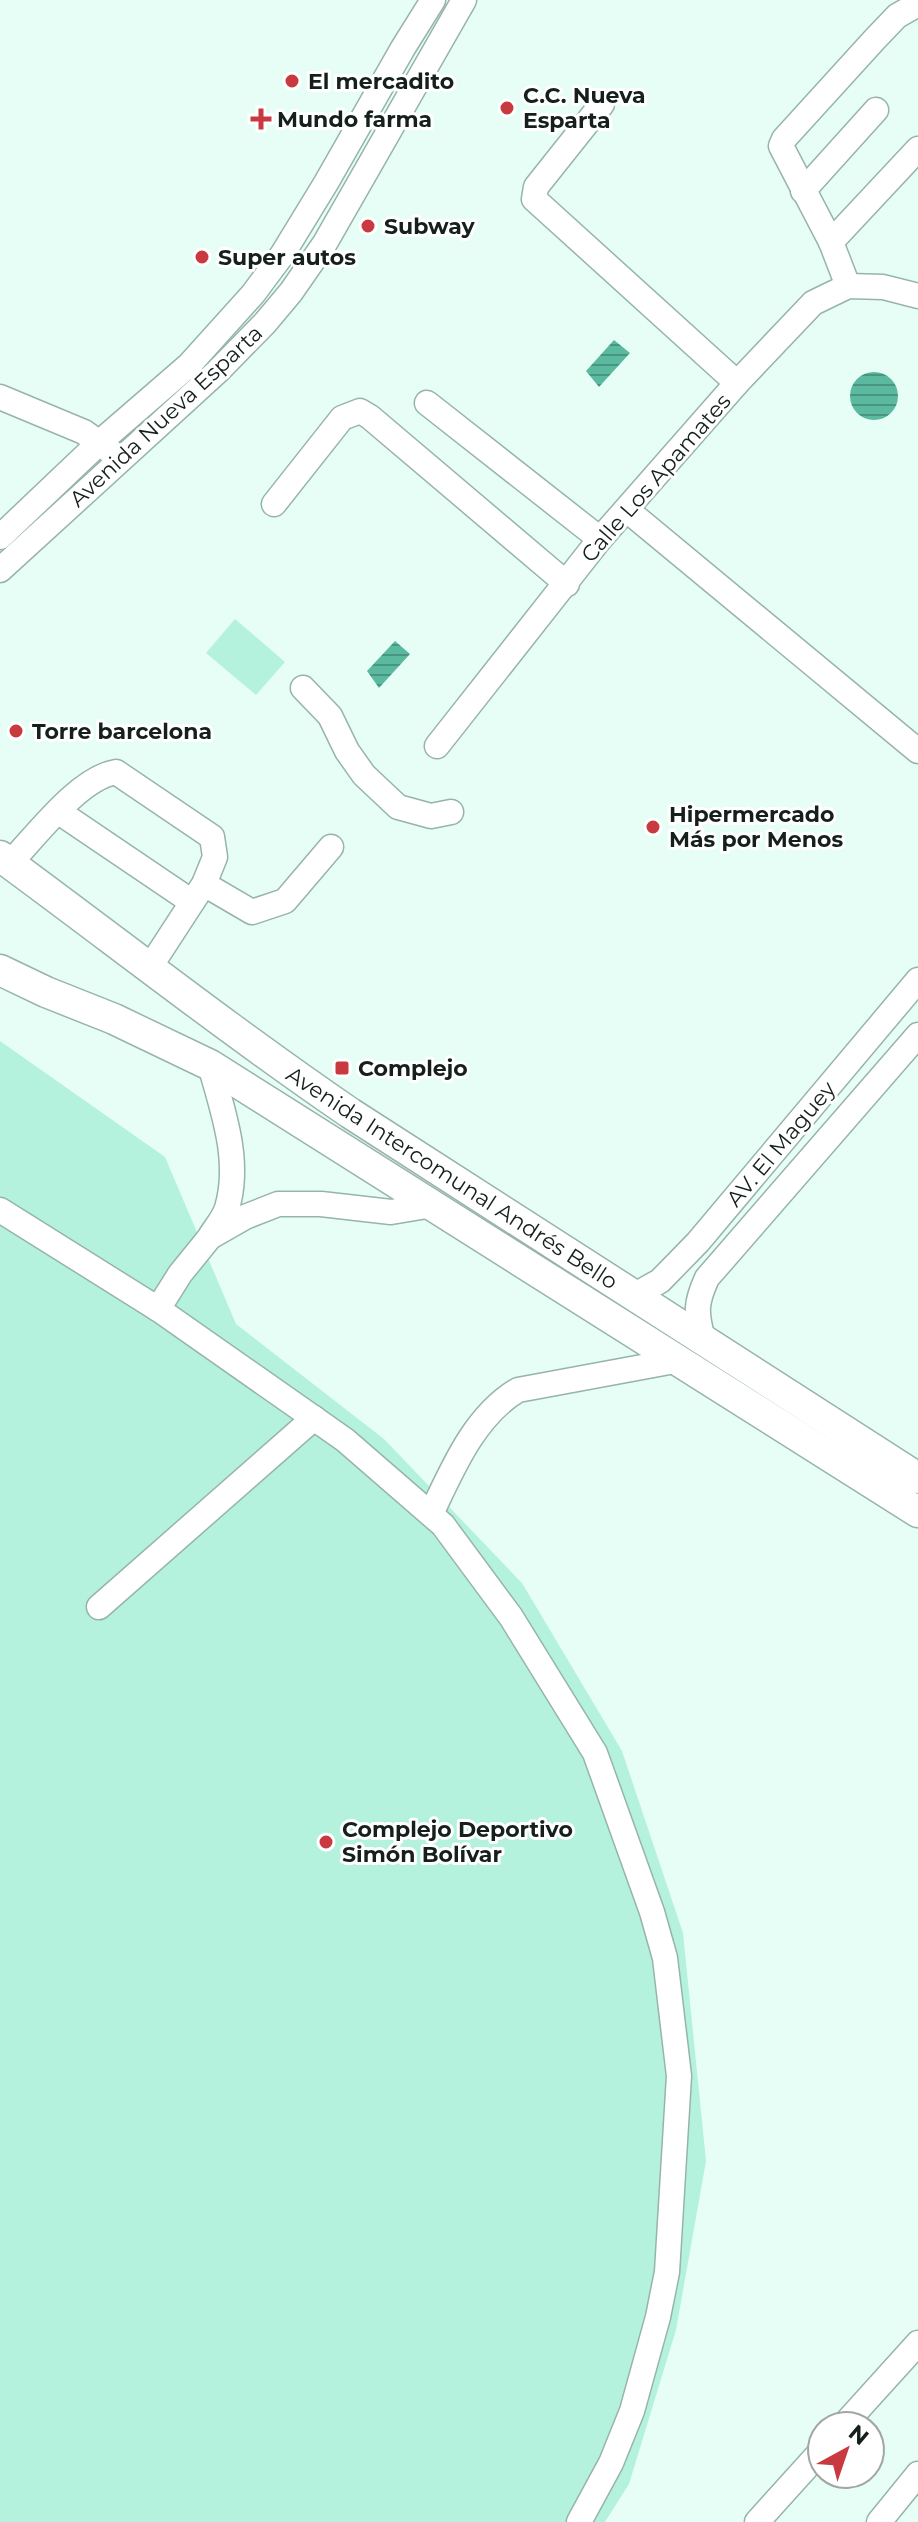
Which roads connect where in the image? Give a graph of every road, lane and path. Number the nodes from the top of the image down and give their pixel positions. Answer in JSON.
{"nodes":[{"id":1,"x":433,"y":0,"type":"edge"},
{"id":2,"x":464,"y":0,"type":"edge"},
{"id":3,"x":918,"y":4,"type":"edge"},
{"id":4,"x":602,"y":104,"type":"dead end"},
{"id":5,"x":876,"y":110,"type":"dead end"},
{"id":6,"x":918,"y":149,"type":"edge"},
{"id":7,"x":803,"y":191,"type":"junction"},
{"id":8,"x":831,"y":242,"type":"junction"},
{"id":9,"x":848,"y":286,"type":"junction"},
{"id":10,"x":918,"y":296,"type":"edge"},
{"id":11,"x":737,"y":383,"type":"junction"},
{"id":12,"x":0,"y":397,"type":"edge"},
{"id":13,"x":427,"y":403,"type":"dead end"},
{"id":14,"x":100,"y":442,"type":"junction"},
{"id":15,"x":120,"y":461,"type":"junction"},
{"id":16,"x":274,"y":504,"type":"dead end"},
{"id":17,"x":627,"y":510,"type":"junction"},
{"id":18,"x":0,"y":537,"type":"edge"},
{"id":19,"x":600,"y":539,"type":"junction"},
{"id":20,"x":0,"y":570,"type":"edge"},
{"id":21,"x":567,"y":584,"type":"junction"},
{"id":22,"x":303,"y":688,"type":"dead end"},
{"id":23,"x":437,"y":746,"type":"dead end"},
{"id":24,"x":918,"y":751,"type":"edge"},
{"id":25,"x":59,"y":812,"type":"junction"},
{"id":26,"x":451,"y":812,"type":"dead end"},
{"id":27,"x":331,"y":847,"type":"dead end"},
{"id":28,"x":5,"y":860,"type":"edge"},
{"id":29,"x":198,"y":893,"type":"junction"},
{"id":30,"x":150,"y":967,"type":"junction"},
{"id":31,"x":0,"y":970,"type":"edge"},
{"id":32,"x":918,"y":980,"type":"edge"},
{"id":33,"x":879,"y":1027,"type":"junction"},
{"id":34,"x":912,"y":1042,"type":"edge"},
{"id":35,"x":210,"y":1065,"type":"junction"},
{"id":36,"x":433,"y":1205,"type":"junction"},
{"id":37,"x":0,"y":1210,"type":"edge"},
{"id":38,"x":210,"y":1237,"type":"junction"},
{"id":39,"x":633,"y":1296,"type":"junction"},
{"id":40,"x":158,"y":1309,"type":"junction"},
{"id":41,"x":703,"y":1340,"type":"junction"},
{"id":42,"x":680,"y":1360,"type":"junction"},
{"id":43,"x":314,"y":1418,"type":"junction"},
{"id":44,"x":918,"y":1478,"type":"edge"},
{"id":45,"x":918,"y":1512,"type":"edge"},
{"id":46,"x":431,"y":1514,"type":"junction"},
{"id":47,"x":99,"y":1607,"type":"dead end"},
{"id":48,"x":918,"y":2343,"type":"edge"},
{"id":49,"x":857,"y":2410,"type":"edge"},
{"id":50,"x":806,"y":2468,"type":"edge"},
{"id":51,"x":918,"y":2474,"type":"edge"},
{"id":52,"x":579,"y":2522,"type":"edge"},
{"id":53,"x":757,"y":2522,"type":"edge"},
{"id":54,"x":879,"y":2522,"type":"edge"}],
"edges":[{"from":1,"to":14,"type":"street","name":"Avenida Nueva Esparta"},
{"from":2,"to":15,"type":"street","name":"Avenida Nueva Esparta"},
{"from":3,"to":7,"type":"street"},
{"from":4,"to":11,"type":"street"},
{"from":5,"to":7,"type":"street"},
{"from":6,"to":8,"type":"street"},
{"from":7,"to":8,"type":"street"},
{"from":8,"to":9,"type":"street"},
{"from":9,"to":10,"type":"street","name":"Calle Los Apamates"},
{"from":9,"to":11,"type":"street","name":"Calle Los Apamates"},
{"from":11,"to":17,"type":"street","name":"Calle Los Apamates"},
{"from":12,"to":14,"type":"street"},
{"from":13,"to":19,"type":"street"},
{"from":14,"to":15,"type":"street"},
{"from":14,"to":18,"type":"street","name":"Avenida Nueva Esparta"},
{"from":15,"to":20,"type":"street","name":"Avenida Nueva Esparta"},
{"from":16,"to":21,"type":"street"},
{"from":17,"to":19,"type":"street","name":"Calle Los Apamates"},
{"from":17,"to":24,"type":"street"},
{"from":19,"to":21,"type":"street","name":"Calle Los Apamates"},
{"from":21,"to":23,"type":"street","name":"Calle Los Apamates"},
{"from":22,"to":26,"type":"street"},
{"from":25,"to":28,"type":"street"},
{"from":25,"to":29,"type":"street"},
{"from":25,"to":29,"type":"street"},
{"from":27,"to":29,"type":"street"},
{"from":28,"to":30,"type":"main road","name":"Avenida Intercomunal Andrés Bello"},
{"from":29,"to":30,"type":"street"},
{"from":30,"to":39,"type":"main road","name":"Avenida Intercomunal Andrés Bello"},
{"from":31,"to":35,"type":"main road","name":"Avenida Intercomunal Andrés Bello"},
{"from":32,"to":33,"type":"street","name":"AV. El Maguey"},
{"from":33,"to":34,"type":"street"},
{"from":33,"to":39,"type":"street","name":"AV. El Maguey"},
{"from":34,"to":41,"type":"street","name":"AV. El Maguey"},
{"from":35,"to":36,"type":"main road","name":"Avenida Intercomunal Andrés Bello"},
{"from":35,"to":38,"type":"street"},
{"from":36,"to":38,"type":"street"},
{"from":36,"to":42,"type":"main road","name":"Avenida Intercomunal Andrés Bello"},
{"from":37,"to":40,"type":"street"},
{"from":38,"to":40,"type":"street"},
{"from":39,"to":41,"type":"main road","name":"Avenida Intercomunal Andrés Bello"},
{"from":40,"to":43,"type":"street"},
{"from":41,"to":44,"type":"main road","name":"Avenida Intercomunal Andrés Bello"},
{"from":42,"to":45,"type":"main road","name":"Avenida Intercomunal Andrés Bello"},
{"from":42,"to":46,"type":"street"},
{"from":43,"to":46,"type":"street"},
{"from":43,"to":47,"type":"street"},
{"from":46,"to":52,"type":"street"},
{"from":48,"to":49,"type":"street"},
{"from":50,"to":53,"type":"street"},
{"from":51,"to":54,"type":"street"}]}
